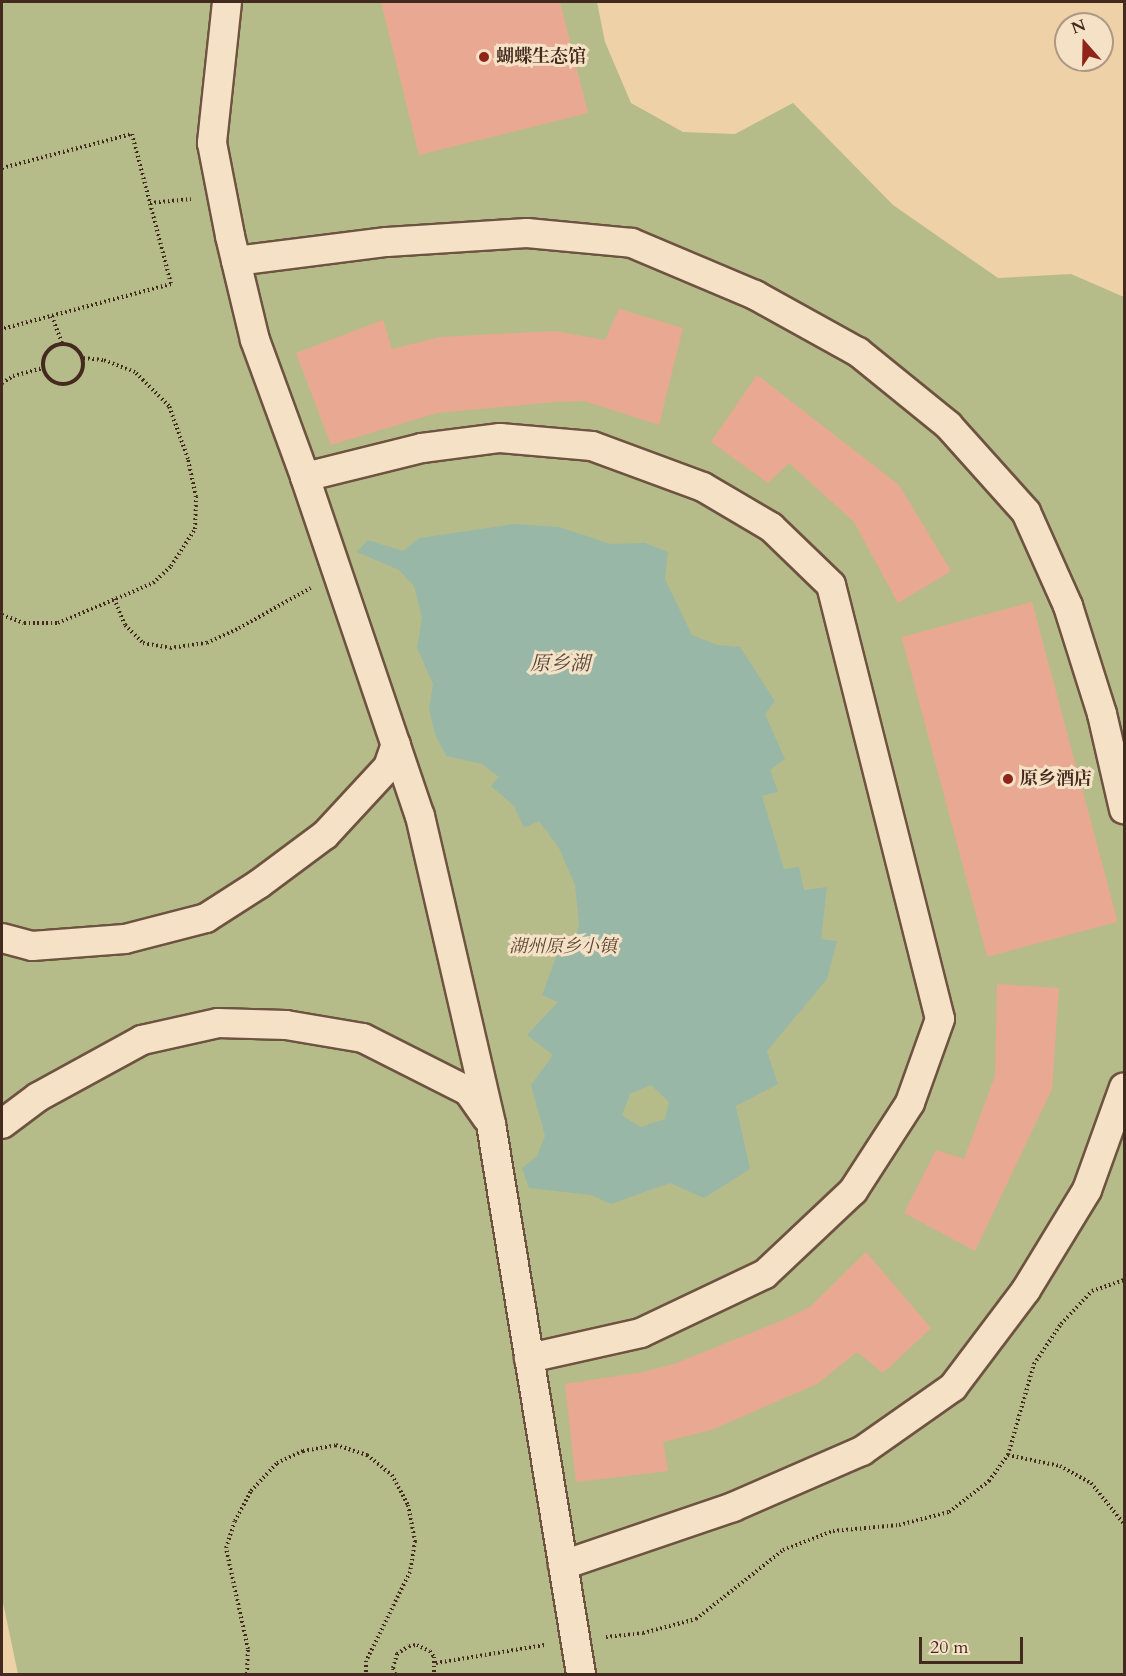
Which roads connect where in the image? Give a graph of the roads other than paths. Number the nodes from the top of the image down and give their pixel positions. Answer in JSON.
{"nodes":[{"id":1,"x":227,"y":2,"type":"edge"},
{"id":2,"x":236,"y":261,"type":"junction"},
{"id":3,"x":305,"y":477,"type":"junction"},
{"id":4,"x":396,"y":744,"type":"junction"},
{"id":5,"x":1118,"y":748,"type":"edge"},
{"id":6,"x":1125,"y":809,"type":"edge"},
{"id":7,"x":2,"y":938,"type":"edge"},
{"id":8,"x":1125,"y":1087,"type":"edge"},
{"id":9,"x":2,"y":1124,"type":"edge"},
{"id":10,"x":491,"y":1124,"type":"junction"},
{"id":11,"x":529,"y":1358,"type":"junction"},
{"id":12,"x":563,"y":1565,"type":"junction"},
{"id":13,"x":581,"y":1674,"type":"edge"}],
"edges":[{"from":1,"to":2,"type":"street"},
{"from":2,"to":3,"type":"street"},
{"from":2,"to":5,"type":"street"},
{"from":3,"to":4,"type":"street"},
{"from":3,"to":11,"type":"street"},
{"from":4,"to":7,"type":"street"},
{"from":4,"to":10,"type":"street"},
{"from":5,"to":6,"type":"street"},
{"from":8,"to":12,"type":"street"},
{"from":9,"to":10,"type":"street"},
{"from":10,"to":11,"type":"street"},
{"from":11,"to":12,"type":"street"},
{"from":12,"to":13,"type":"street"}]}
